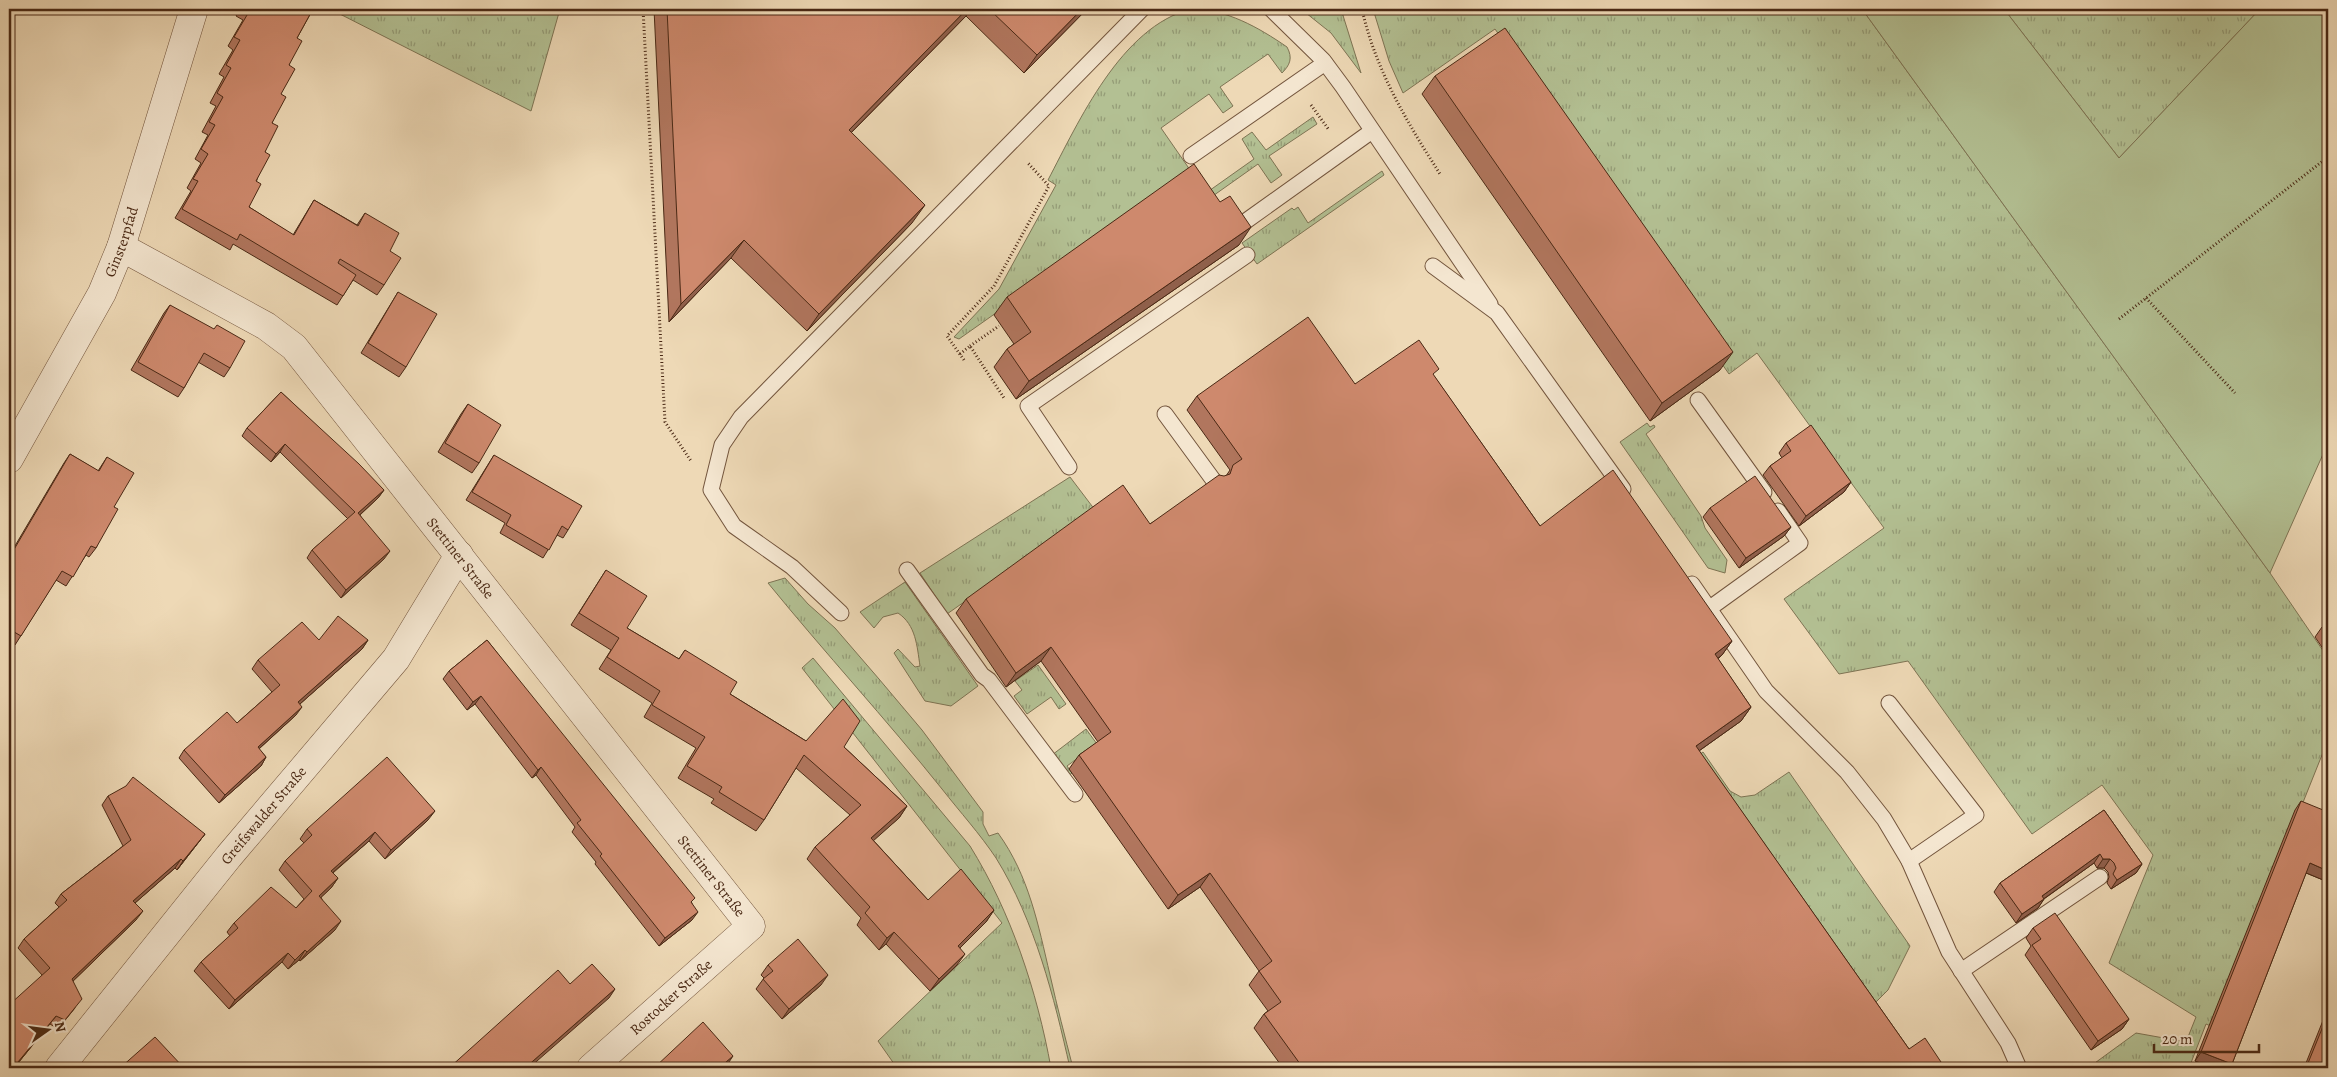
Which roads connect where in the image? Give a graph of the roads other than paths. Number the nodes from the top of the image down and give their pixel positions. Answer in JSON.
{"nodes":[{"id":1,"x":194,"y":9,"type":"edge"},
{"id":2,"x":1142,"y":9,"type":"edge"},
{"id":3,"x":1271,"y":9,"type":"edge"},
{"id":4,"x":1325,"y":63,"type":"junction"},
{"id":5,"x":1372,"y":131,"type":"junction"},
{"id":6,"x":1191,"y":156,"type":"dead end"},
{"id":7,"x":1239,"y":226,"type":"edge"},
{"id":8,"x":121,"y":247,"type":"junction"},
{"id":9,"x":1247,"y":255,"type":"edge"},
{"id":10,"x":1433,"y":266,"type":"dead end"},
{"id":11,"x":1497,"y":313,"type":"junction"},
{"id":12,"x":1698,"y":400,"type":"edge"},
{"id":13,"x":1165,"y":414,"type":"dead end"},
{"id":14,"x":9,"y":459,"type":"edge"},
{"id":15,"x":1069,"y":468,"type":"dead end"},
{"id":16,"x":1214,"y":481,"type":"edge"},
{"id":17,"x":1629,"y":498,"type":"edge"},
{"id":18,"x":459,"y":555,"type":"junction"},
{"id":19,"x":1681,"y":568,"type":"edge"},
{"id":20,"x":907,"y":570,"type":"dead end"},
{"id":21,"x":1710,"y":608,"type":"junction"},
{"id":22,"x":841,"y":613,"type":"dead end"},
{"id":23,"x":1889,"y":703,"type":"dead end"},
{"id":24,"x":1075,"y":794,"type":"dead end"},
{"id":25,"x":1909,"y":861,"type":"junction"},
{"id":26,"x":2100,"y":877,"type":"dead end"},
{"id":27,"x":751,"y":926,"type":"joint"},
{"id":28,"x":1961,"y":971,"type":"junction"},
{"id":29,"x":59,"y":1068,"type":"edge"},
{"id":30,"x":591,"y":1068,"type":"edge"},
{"id":31,"x":2020,"y":1068,"type":"edge"}],
"edges":[{"from":1,"to":8,"type":"street","name":"Ginsterpfad"},
{"from":2,"to":22,"type":"lane"},
{"from":3,"to":4,"type":"lane"},
{"from":4,"to":5,"type":"lane"},
{"from":4,"to":6,"type":"lane"},
{"from":5,"to":7,"type":"lane"},
{"from":5,"to":11,"type":"lane"},
{"from":8,"to":14,"type":"street","name":"Ginsterpfad"},
{"from":8,"to":18,"type":"street","name":"Stettiner Straße"},
{"from":9,"to":15,"type":"lane"},
{"from":10,"to":11,"type":"lane"},
{"from":11,"to":17,"type":"lane"},
{"from":12,"to":21,"type":"lane"},
{"from":13,"to":16,"type":"lane"},
{"from":18,"to":27,"type":"street","name":"Stettiner Straße"},
{"from":18,"to":29,"type":"street","name":"Greifswalder Straße"},
{"from":19,"to":21,"type":"lane"},
{"from":20,"to":24,"type":"lane"},
{"from":21,"to":25,"type":"lane"},
{"from":23,"to":25,"type":"lane"},
{"from":25,"to":28,"type":"lane"},
{"from":26,"to":28,"type":"lane"},
{"from":27,"to":30,"type":"street","name":"Rostocker Straße"},
{"from":28,"to":31,"type":"lane"}]}
